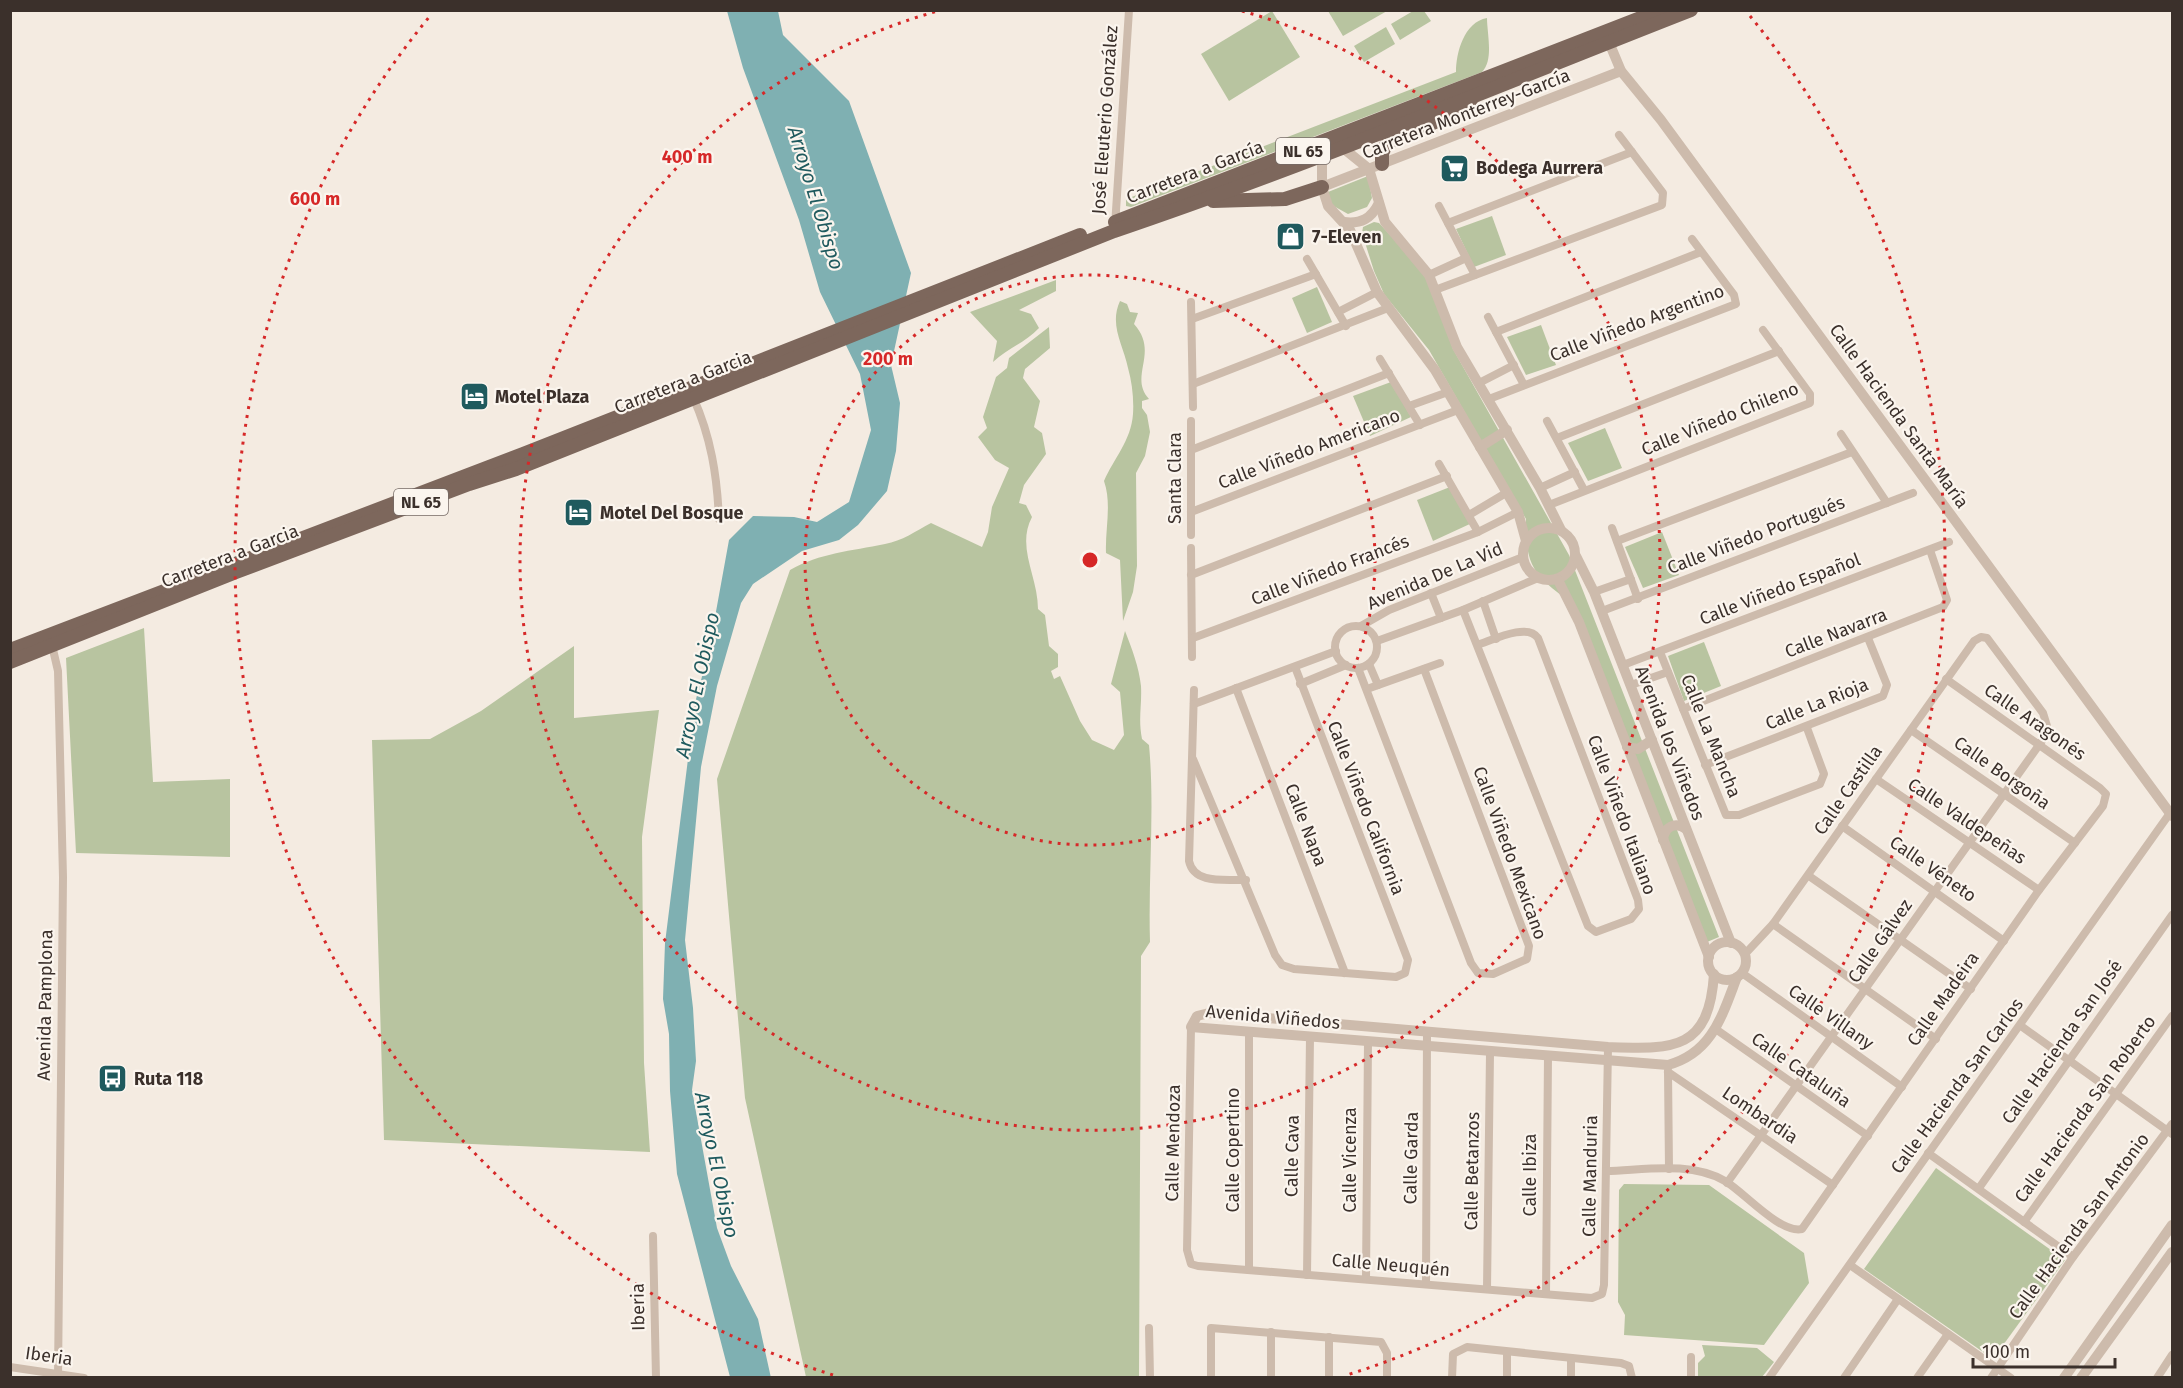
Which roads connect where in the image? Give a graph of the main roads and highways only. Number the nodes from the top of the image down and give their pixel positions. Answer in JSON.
{"nodes":[{"id":1,"x":1661,"y":10,"type":"edge"},
{"id":2,"x":1691,"y":10,"type":"edge"},
{"id":3,"x":1606,"y":37,"type":"junction"},
{"id":4,"x":1474,"y":95,"type":"junction"},
{"id":5,"x":1330,"y":146,"type":"junction"},
{"id":6,"x":1382,"y":164,"type":"road end"},
{"id":7,"x":1322,"y":187,"type":"road end"},
{"id":8,"x":1202,"y":201,"type":"junction"},
{"id":9,"x":1114,"y":227,"type":"junction"},
{"id":10,"x":947,"y":293,"type":"joint"},
{"id":11,"x":831,"y":339,"type":"junction"},
{"id":12,"x":51,"y":640,"type":"junction"},
{"id":13,"x":10,"y":650,"type":"edge"},
{"id":14,"x":10,"y":662,"type":"edge"}],
"edges":[{"from":1,"to":3,"type":"main road","name":"Carretera a García","number":"NL 65"},
{"from":2,"to":3,"type":"main road","name":"Carretera a García","number":"NL 65"},
{"from":3,"to":4,"type":"main road","name":"Carretera a García","number":"NL 65"},
{"from":3,"to":5,"type":"main road","name":"Carretera a García","number":"NL 65"},
{"from":4,"to":5,"type":"main road","name":"Carretera a García","number":"NL 65"},
{"from":4,"to":6,"type":"main road"},
{"from":5,"to":8,"type":"main road","name":"Carretera a García","number":"NL 65"},
{"from":5,"to":9,"type":"main road","name":"Carretera a García","number":"NL 65"},
{"from":7,"to":8,"type":"main road"},
{"from":8,"to":9,"type":"main road","number":"NL 65"},
{"from":9,"to":10,"type":"main road","name":"Carretera a García","number":"NL 65"},
{"from":10,"to":11,"type":"main road","name":"Carretera a Garcia","number":"NL 65"},
{"from":11,"to":12,"type":"main road","name":"Carretera a Garcia","number":"NL 65"},
{"from":11,"to":12,"type":"main road","name":"Carretera a Garcia","number":"NL 65"},
{"from":12,"to":13,"type":"main road","name":"Carretera a Garcia","number":"NL 65"},
{"from":12,"to":14,"type":"main road","name":"Carretera a Garcia","number":"NL 65"}]}
